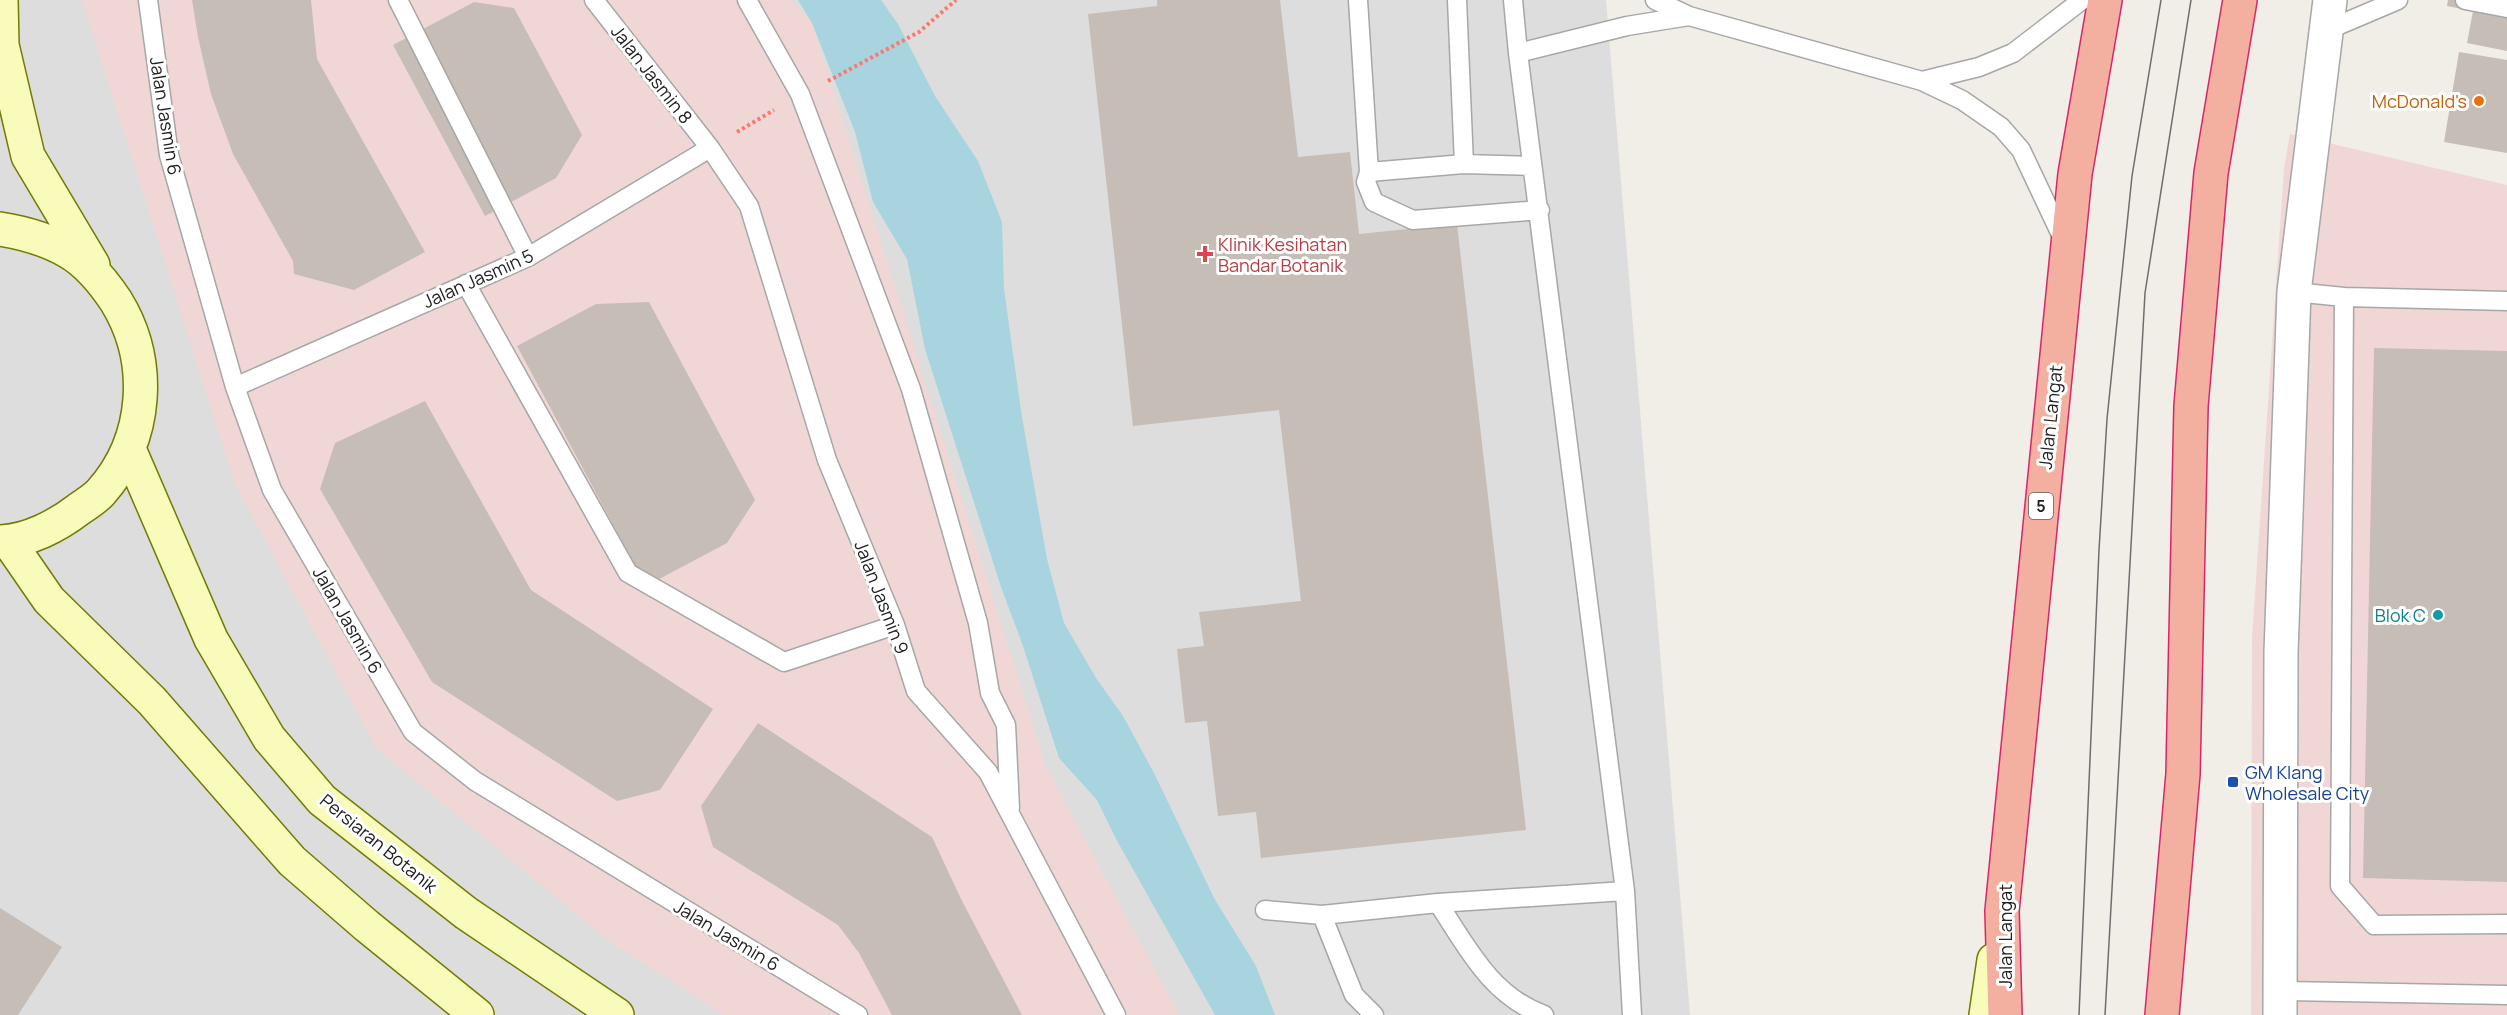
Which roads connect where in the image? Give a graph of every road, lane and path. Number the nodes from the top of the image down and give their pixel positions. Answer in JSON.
{"nodes":[{"id":1,"x":1,"y":0,"type":"edge"},
{"id":2,"x":148,"y":0,"type":"edge"},
{"id":3,"x":398,"y":0,"type":"edge"},
{"id":4,"x":594,"y":0,"type":"edge"},
{"id":5,"x":747,"y":0,"type":"edge"},
{"id":6,"x":957,"y":0,"type":"edge"},
{"id":7,"x":1358,"y":0,"type":"edge"},
{"id":8,"x":1458,"y":0,"type":"edge"},
{"id":9,"x":1513,"y":0,"type":"edge"},
{"id":10,"x":1655,"y":0,"type":"edge"},
{"id":11,"x":2082,"y":0,"type":"edge"},
{"id":12,"x":2105,"y":0,"type":"edge"},
{"id":13,"x":2240,"y":0,"type":"edge"},
{"id":14,"x":2465,"y":0,"type":"edge"},
{"id":15,"x":2394,"y":1,"type":"edge"},
{"id":16,"x":2507,"y":8,"type":"edge"},
{"id":17,"x":2327,"y":15,"type":"edge"},
{"id":18,"x":1689,"y":16,"type":"junction"},
{"id":19,"x":1518,"y":53,"type":"junction"},
{"id":20,"x":1922,"y":81,"type":"junction"},
{"id":21,"x":807,"y":92,"type":"junction"},
{"id":22,"x":710,"y":148,"type":"junction"},
{"id":23,"x":1464,"y":164,"type":"junction"},
{"id":24,"x":1532,"y":166,"type":"junction"},
{"id":25,"x":1369,"y":172,"type":"junction"},
{"id":26,"x":1539,"y":210,"type":"junction"},
{"id":27,"x":0,"y":229,"type":"edge"},
{"id":28,"x":2067,"y":247,"type":"junction"},
{"id":29,"x":528,"y":257,"type":"junction"},
{"id":30,"x":104,"y":283,"type":"junction"},
{"id":31,"x":466,"y":284,"type":"junction"},
{"id":32,"x":2294,"y":292,"type":"junction"},
{"id":33,"x":2344,"y":297,"type":"junction"},
{"id":34,"x":2507,"y":301,"type":"edge"},
{"id":35,"x":235,"y":387,"type":"junction"},
{"id":36,"x":129,"y":449,"type":"junction"},
{"id":37,"x":5,"y":542,"type":"edge"},
{"id":38,"x":895,"y":625,"type":"junction"},
{"id":39,"x":1010,"y":814,"type":"junction"},
{"id":40,"x":1625,"y":891,"type":"junction"},
{"id":41,"x":1438,"y":903,"type":"junction"},
{"id":42,"x":1264,"y":910,"type":"dead end"},
{"id":43,"x":2002,"y":911,"type":"junction"},
{"id":44,"x":1322,"y":915,"type":"junction"},
{"id":45,"x":2507,"y":924,"type":"edge"},
{"id":46,"x":2507,"y":995,"type":"edge"},
{"id":47,"x":2281,"y":1006,"type":"edge"},
{"id":48,"x":477,"y":1015,"type":"edge"},
{"id":49,"x":617,"y":1015,"type":"edge"},
{"id":50,"x":858,"y":1015,"type":"edge"},
{"id":51,"x":1116,"y":1015,"type":"edge"},
{"id":52,"x":1374,"y":1015,"type":"edge"},
{"id":53,"x":1544,"y":1015,"type":"edge"},
{"id":54,"x":1632,"y":1015,"type":"edge"},
{"id":55,"x":1986,"y":1015,"type":"edge"},
{"id":56,"x":2006,"y":1015,"type":"edge"},
{"id":57,"x":2162,"y":1015,"type":"edge"}],
"edges":[{"from":1,"to":30,"type":"main road"},
{"from":2,"to":35,"type":"lane","name":"Jalan Jasmin 6"},
{"from":3,"to":29,"type":"lane"},
{"from":4,"to":22,"type":"lane","name":"Jalan Jasmin 8"},
{"from":5,"to":21,"type":"lane"},
{"from":6,"to":21,"type":"path"},
{"from":7,"to":25,"type":"lane"},
{"from":8,"to":23,"type":"lane"},
{"from":9,"to":19,"type":"lane"},
{"from":10,"to":18,"type":"lane"},
{"from":11,"to":20,"type":"lane"},
{"from":12,"to":28,"type":"highway","name":"Jalan Langat","number":"5"},
{"from":13,"to":57,"type":"highway"},
{"from":14,"to":16,"type":"lane"},
{"from":15,"to":17,"type":"lane"},
{"from":17,"to":32,"type":"street"},
{"from":18,"to":19,"type":"lane"},
{"from":18,"to":20,"type":"lane"},
{"from":19,"to":24,"type":"lane"},
{"from":20,"to":28,"type":"lane"},
{"from":21,"to":22,"type":"path"},
{"from":21,"to":39,"type":"lane"},
{"from":22,"to":29,"type":"lane","name":"Jalan Jasmin 5"},
{"from":22,"to":38,"type":"lane","name":"Jalan Jasmin 9"},
{"from":23,"to":24,"type":"lane"},
{"from":23,"to":25,"type":"lane"},
{"from":24,"to":26,"type":"lane"},
{"from":25,"to":26,"type":"lane"},
{"from":26,"to":40,"type":"lane"},
{"from":27,"to":30,"type":"main road"},
{"from":28,"to":43,"type":"highway","name":"Jalan Langat","number":"5"},
{"from":29,"to":31,"type":"lane","name":"Jalan Jasmin 5"},
{"from":30,"to":36,"type":"main road"},
{"from":31,"to":35,"type":"lane","name":"Jalan Jasmin 5"},
{"from":31,"to":38,"type":"lane"},
{"from":32,"to":33,"type":"lane"},
{"from":32,"to":47,"type":"street"},
{"from":33,"to":34,"type":"lane"},
{"from":33,"to":45,"type":"lane"},
{"from":35,"to":50,"type":"lane","name":"Jalan Jasmin 6"},
{"from":36,"to":37,"type":"main road"},
{"from":36,"to":49,"type":"main road","name":"Persiaran Botanik"},
{"from":37,"to":48,"type":"main road"},
{"from":38,"to":39,"type":"lane","name":"Jalan Jasmin 9"},
{"from":39,"to":51,"type":"lane","name":"Jalan Jasmin 9"},
{"from":40,"to":41,"type":"lane"},
{"from":40,"to":54,"type":"lane"},
{"from":41,"to":44,"type":"lane"},
{"from":41,"to":53,"type":"lane"},
{"from":42,"to":44,"type":"lane"},
{"from":43,"to":55,"type":"main road"},
{"from":43,"to":56,"type":"highway","name":"Jalan Langat","number":"5"},
{"from":44,"to":52,"type":"lane"},
{"from":46,"to":47,"type":"lane"}]}
